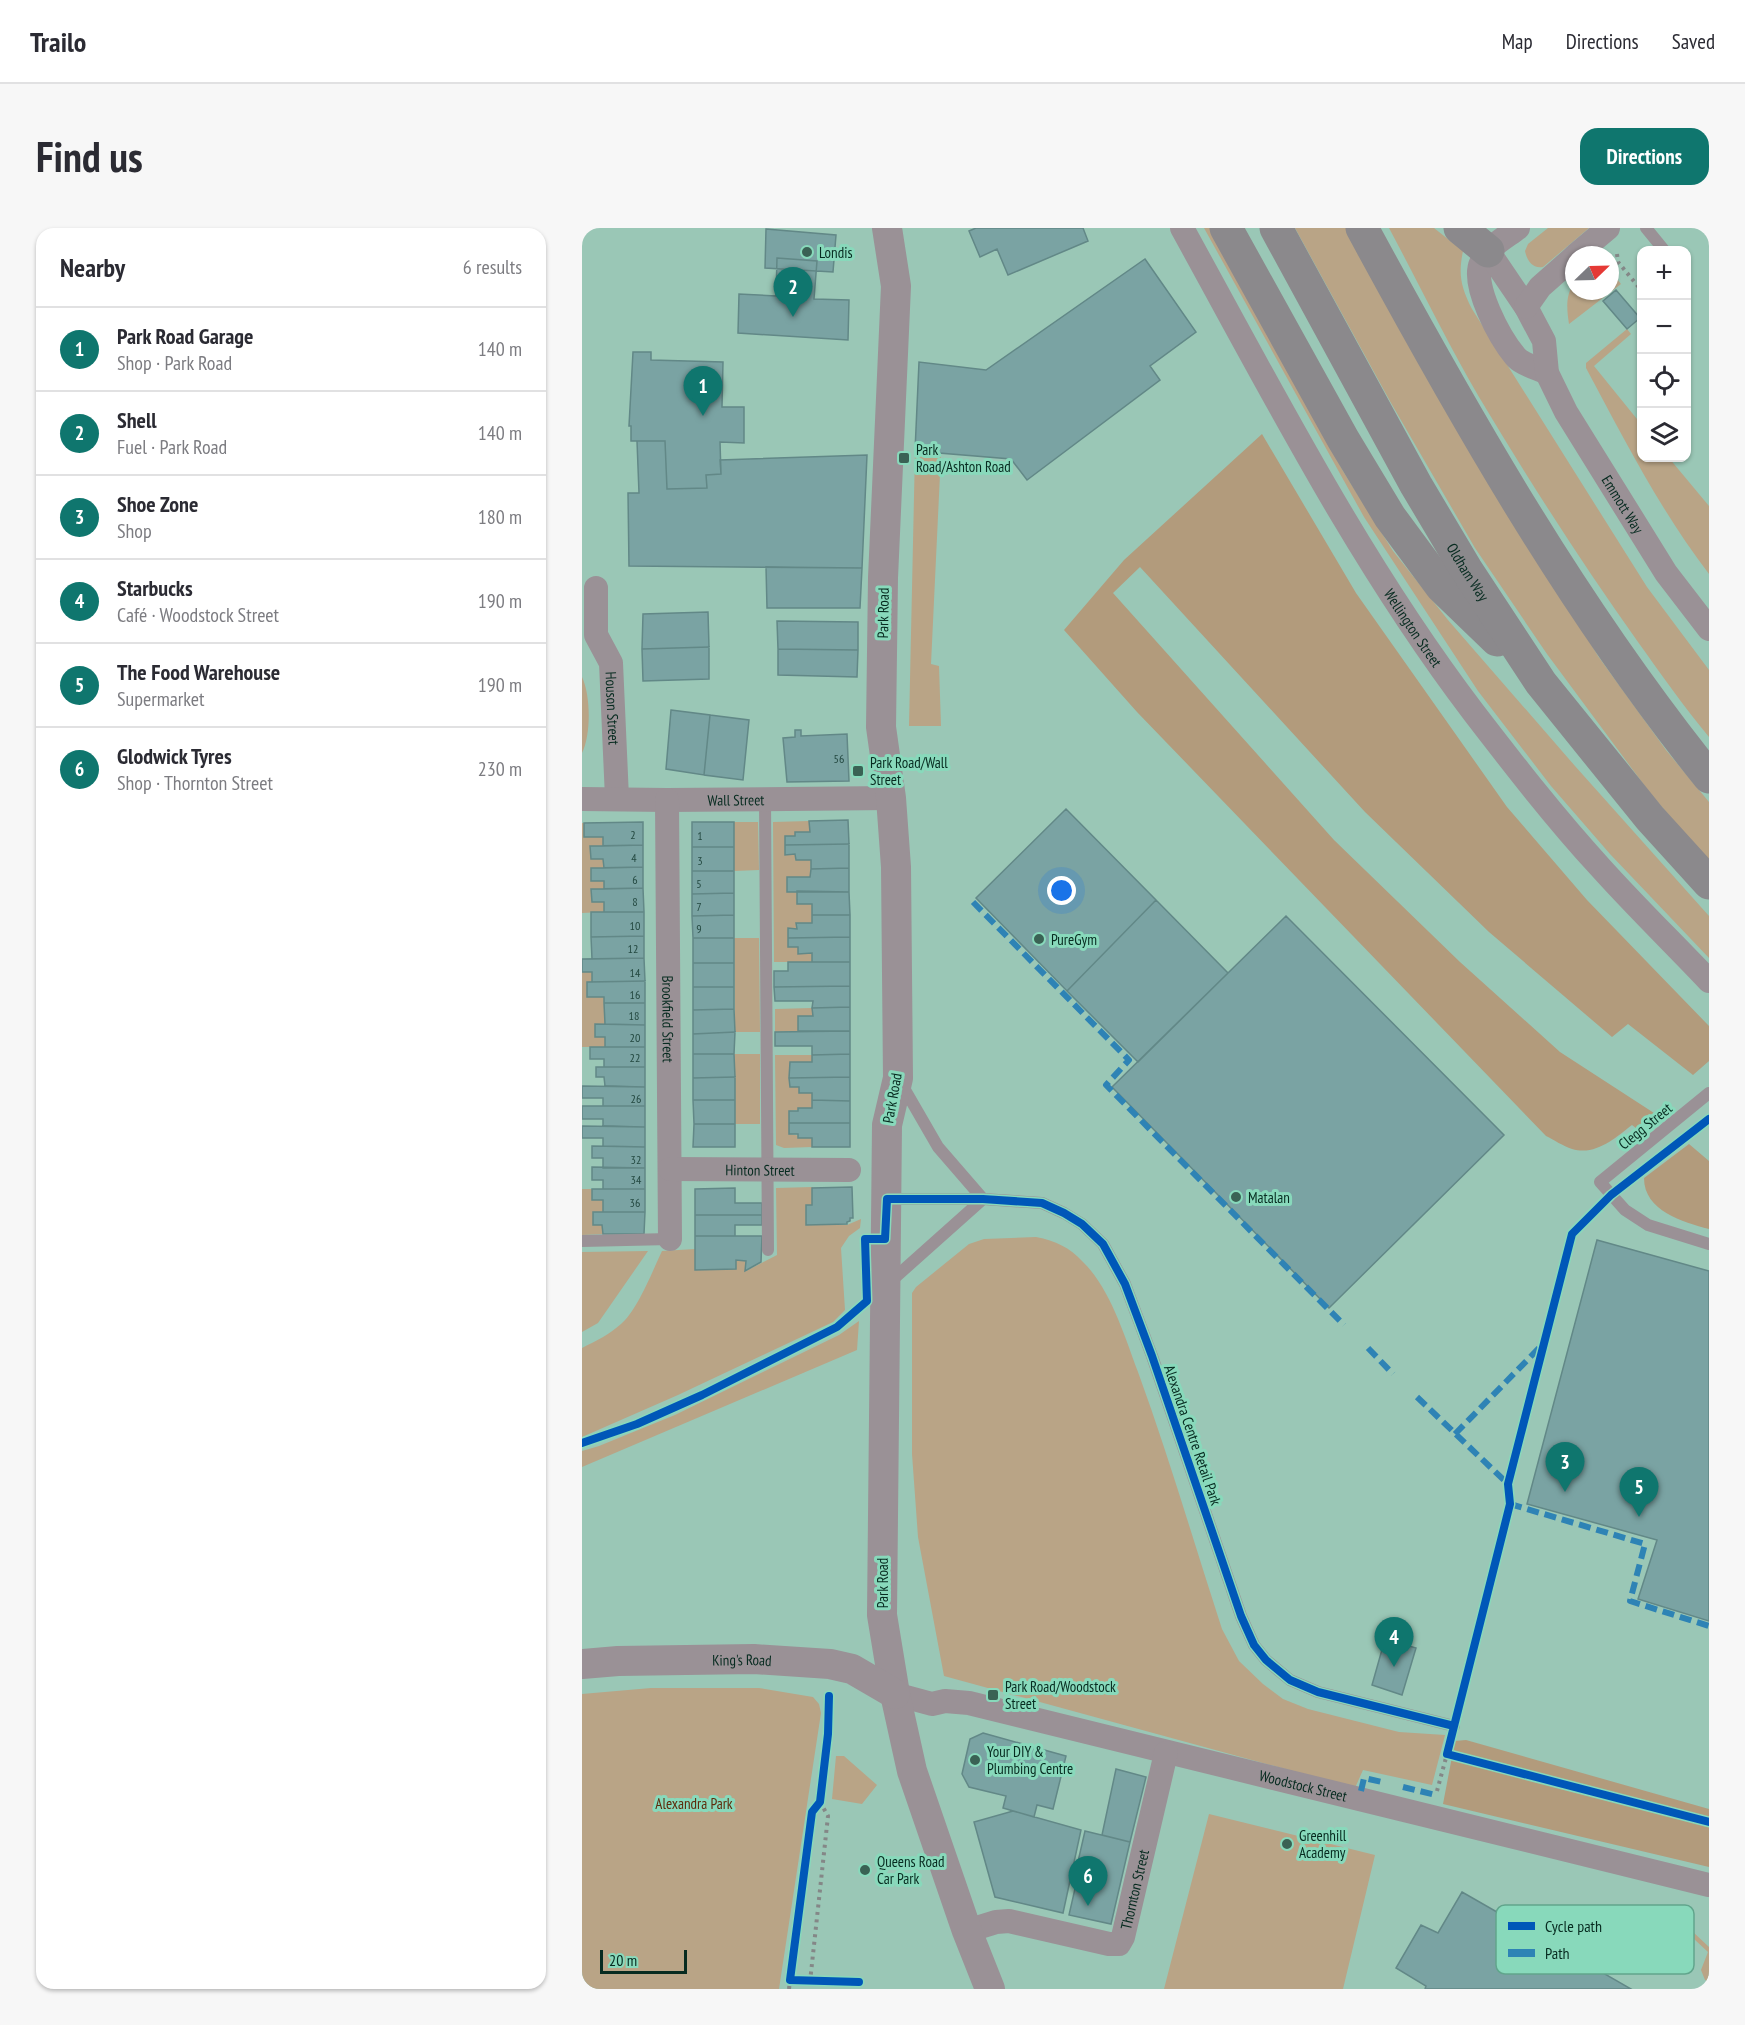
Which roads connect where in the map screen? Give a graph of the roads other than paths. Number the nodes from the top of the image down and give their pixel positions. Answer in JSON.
{"nodes":[{"id":1,"x":887,"y":228,"type":"edge"},
{"id":2,"x":1182,"y":228,"type":"edge"},
{"id":3,"x":1226,"y":228,"type":"edge"},
{"id":4,"x":1276,"y":228,"type":"edge"},
{"id":5,"x":1362,"y":228,"type":"edge"},
{"id":6,"x":1460,"y":228,"type":"edge"},
{"id":7,"x":1518,"y":228,"type":"edge"},
{"id":8,"x":1646,"y":228,"type":"edge"},
{"id":9,"x":1613,"y":239,"type":"edge"},
{"id":10,"x":1597,"y":246,"type":"edge"},
{"id":11,"x":1661,"y":246,"type":"edge"},
{"id":12,"x":1488,"y":251,"type":"junction"},
{"id":13,"x":1565,"y":265,"type":"edge"},
{"id":14,"x":1526,"y":308,"type":"junction"},
{"id":15,"x":1547,"y":373,"type":"junction"},
{"id":16,"x":596,"y":588,"type":"dead end"},
{"id":17,"x":1709,"y":629,"type":"edge"},
{"id":18,"x":1541,"y":683,"type":"junction"},
{"id":19,"x":1709,"y":777,"type":"edge"},
{"id":20,"x":617,"y":798,"type":"junction"},
{"id":21,"x":891,"y":798,"type":"junction"},
{"id":22,"x":582,"y":799,"type":"edge"},
{"id":23,"x":765,"y":799,"type":"junction"},
{"id":24,"x":667,"y":800,"type":"junction"},
{"id":25,"x":1709,"y":883,"type":"edge"},
{"id":26,"x":1709,"y":981,"type":"edge"},
{"id":27,"x":898,"y":1078,"type":"junction"},
{"id":28,"x":1709,"y":1093,"type":"edge"},
{"id":29,"x":670,"y":1169,"type":"junction"},
{"id":30,"x":768,"y":1169,"type":"junction"},
{"id":31,"x":849,"y":1170,"type":"dead end"},
{"id":32,"x":887,"y":1199,"type":"junction"},
{"id":33,"x":983,"y":1199,"type":"junction"},
{"id":34,"x":670,"y":1239,"type":"joint"},
{"id":35,"x":582,"y":1241,"type":"edge"},
{"id":36,"x":1709,"y":1244,"type":"edge"},
{"id":37,"x":768,"y":1250,"type":"dead end"},
{"id":38,"x":886,"y":1287,"type":"junction"},
{"id":39,"x":582,"y":1664,"type":"edge"},
{"id":40,"x":895,"y":1694,"type":"junction"},
{"id":41,"x":1454,"y":1726,"type":"road end"},
{"id":42,"x":1166,"y":1753,"type":"junction"},
{"id":43,"x":1709,"y":1886,"type":"edge"},
{"id":44,"x":967,"y":1930,"type":"junction"},
{"id":45,"x":990,"y":1989,"type":"edge"}],
"edges":[{"from":1,"to":21,"type":"street","name":"Park Road"},
{"from":2,"to":26,"type":"street","name":"Wellington Street"},
{"from":3,"to":18,"type":"highway"},
{"from":4,"to":18,"type":"highway","name":"Oldham Way"},
{"from":5,"to":19,"type":"highway"},
{"from":6,"to":12,"type":"highway"},
{"from":7,"to":12,"type":"street"},
{"from":8,"to":11,"type":"lane"},
{"from":9,"to":10,"type":"street"},
{"from":12,"to":14,"type":"street","name":"Emmott Way"},
{"from":12,"to":15,"type":"street"},
{"from":13,"to":14,"type":"street"},
{"from":14,"to":15,"type":"street","name":"Emmott Way"},
{"from":15,"to":17,"type":"street","name":"Emmott Way"},
{"from":16,"to":20,"type":"street","name":"Houson Street"},
{"from":18,"to":25,"type":"highway","name":"Oldham Way"},
{"from":20,"to":22,"type":"street","name":"Wall Street"},
{"from":20,"to":24,"type":"street","name":"Wall Street"},
{"from":21,"to":23,"type":"street","name":"Wall Street"},
{"from":21,"to":27,"type":"street","name":"Park Road"},
{"from":23,"to":24,"type":"street","name":"Wall Street"},
{"from":23,"to":30,"type":"lane"},
{"from":24,"to":29,"type":"street","name":"Brookfield Street"},
{"from":27,"to":32,"type":"street","name":"Park Road"},
{"from":27,"to":33,"type":"lane"},
{"from":28,"to":36,"type":"lane","name":"Clegg Street"},
{"from":29,"to":30,"type":"street","name":"Hinton Street"},
{"from":29,"to":34,"type":"street","name":"Brookfield Street"},
{"from":30,"to":31,"type":"street","name":"Hinton Street"},
{"from":30,"to":37,"type":"lane"},
{"from":32,"to":33,"type":"lane","name":"Alexandra Centre Retail Park"},
{"from":32,"to":38,"type":"street","name":"Park Road"},
{"from":33,"to":38,"type":"lane"},
{"from":33,"to":41,"type":"lane","name":"Alexandra Centre Retail Park"},
{"from":34,"to":35,"type":"lane"},
{"from":38,"to":40,"type":"street","name":"Park Road"},
{"from":39,"to":40,"type":"street","name":"King's Road"},
{"from":40,"to":42,"type":"street","name":"Woodstock Street"},
{"from":40,"to":44,"type":"street","name":"Park Road"},
{"from":42,"to":43,"type":"street","name":"Woodstock Street"},
{"from":42,"to":44,"type":"street","name":"Thornton Street"},
{"from":44,"to":45,"type":"street","name":"Park Road"}]}
